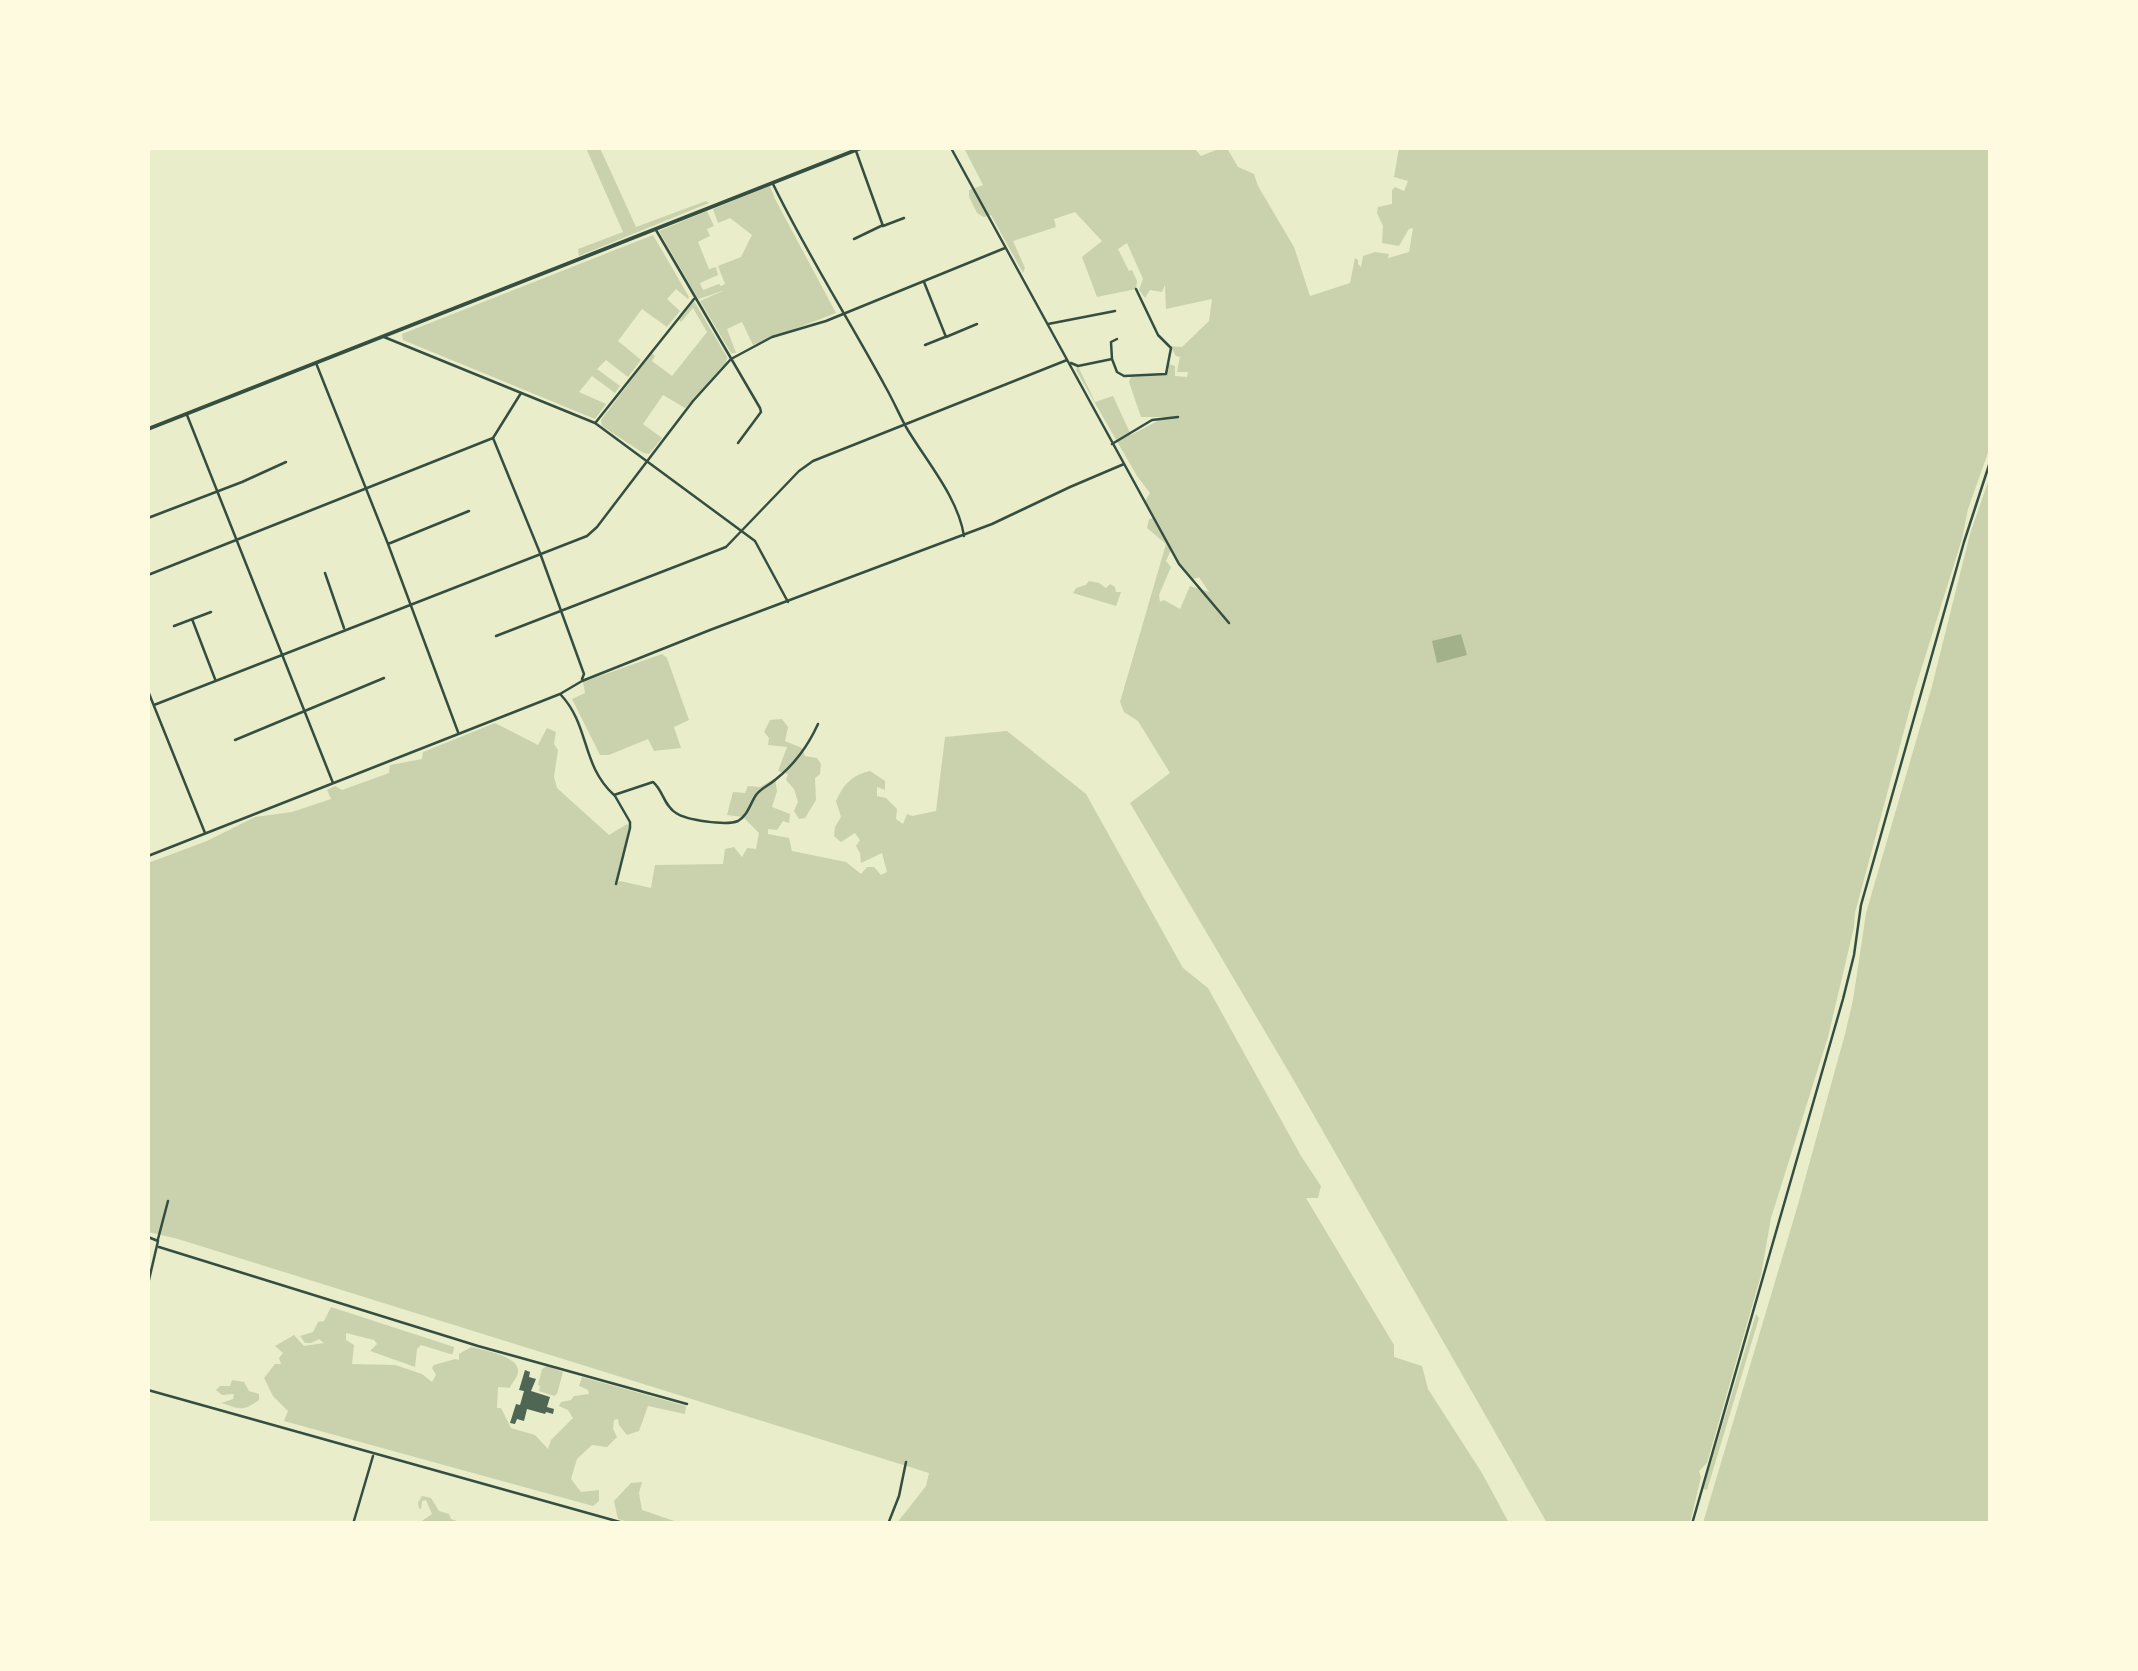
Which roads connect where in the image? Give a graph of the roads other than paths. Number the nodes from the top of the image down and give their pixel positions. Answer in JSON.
{"nodes":[{"id":1,"x":858,"y":148,"type":"edge"},
{"id":2,"x":951,"y":148,"type":"edge"},
{"id":3,"x":772,"y":182,"type":"junction"},
{"id":4,"x":904,"y":218,"type":"dead end"},
{"id":5,"x":883,"y":226,"type":"junction"},
{"id":6,"x":655,"y":229,"type":"junction"},
{"id":7,"x":854,"y":239,"type":"dead end"},
{"id":8,"x":1005,"y":248,"type":"junction"},
{"id":9,"x":924,"y":282,"type":"junction"},
{"id":10,"x":1136,"y":289,"type":"dead end"},
{"id":11,"x":695,"y":298,"type":"junction"},
{"id":12,"x":1115,"y":310,"type":"dead end"},
{"id":13,"x":842,"y":313,"type":"junction"},
{"id":14,"x":977,"y":324,"type":"dead end"},
{"id":15,"x":1046,"y":324,"type":"junction"},
{"id":16,"x":382,"y":336,"type":"junction"},
{"id":17,"x":946,"y":337,"type":"junction"},
{"id":18,"x":1117,"y":339,"type":"dead end"},
{"id":19,"x":925,"y":345,"type":"dead end"},
{"id":20,"x":731,"y":358,"type":"junction"},
{"id":21,"x":1112,"y":359,"type":"junction"},
{"id":22,"x":1068,"y":361,"type":"junction"},
{"id":23,"x":316,"y":363,"type":"junction"},
{"id":24,"x":1078,"y":366,"type":"junction"},
{"id":25,"x":1074,"y":372,"type":"junction"},
{"id":26,"x":521,"y":392,"type":"junction"},
{"id":27,"x":186,"y":414,"type":"junction"},
{"id":28,"x":1178,"y":417,"type":"dead end"},
{"id":29,"x":595,"y":423,"type":"junction"},
{"id":30,"x":904,"y":423,"type":"junction"},
{"id":31,"x":148,"y":429,"type":"edge"},
{"id":32,"x":493,"y":438,"type":"junction"},
{"id":33,"x":738,"y":443,"type":"dead end"},
{"id":34,"x":1112,"y":444,"type":"junction"},
{"id":35,"x":648,"y":461,"type":"junction"},
{"id":36,"x":286,"y":462,"type":"dead end"},
{"id":37,"x":1990,"y":462,"type":"edge"},
{"id":38,"x":1124,"y":464,"type":"junction"},
{"id":39,"x":366,"y":488,"type":"junction"},
{"id":40,"x":216,"y":492,"type":"junction"},
{"id":41,"x":469,"y":510,"type":"dead end"},
{"id":42,"x":148,"y":518,"type":"edge"},
{"id":43,"x":742,"y":533,"type":"junction"},
{"id":44,"x":964,"y":536,"type":"junction"},
{"id":45,"x":235,"y":540,"type":"junction"},
{"id":46,"x":388,"y":544,"type":"junction"},
{"id":47,"x":540,"y":553,"type":"junction"},
{"id":48,"x":325,"y":573,"type":"dead end"},
{"id":49,"x":148,"y":575,"type":"edge"},
{"id":50,"x":788,"y":602,"type":"junction"},
{"id":51,"x":410,"y":605,"type":"junction"},
{"id":52,"x":562,"y":610,"type":"junction"},
{"id":53,"x":211,"y":612,"type":"dead end"},
{"id":54,"x":192,"y":619,"type":"junction"},
{"id":55,"x":1229,"y":622,"type":"dead end"},
{"id":56,"x":174,"y":626,"type":"dead end"},
{"id":57,"x":345,"y":630,"type":"junction"},
{"id":58,"x":496,"y":636,"type":"dead end"},
{"id":59,"x":280,"y":654,"type":"junction"},
{"id":60,"x":384,"y":678,"type":"dead end"},
{"id":61,"x":215,"y":680,"type":"junction"},
{"id":62,"x":582,"y":681,"type":"junction"},
{"id":63,"x":148,"y":690,"type":"edge"},
{"id":64,"x":560,"y":694,"type":"junction"},
{"id":65,"x":154,"y":705,"type":"junction"},
{"id":66,"x":303,"y":710,"type":"junction"},
{"id":67,"x":818,"y":724,"type":"dead end"},
{"id":68,"x":458,"y":734,"type":"junction"},
{"id":69,"x":235,"y":740,"type":"dead end"},
{"id":70,"x":333,"y":783,"type":"junction"},
{"id":71,"x":614,"y":795,"type":"junction"},
{"id":72,"x":206,"y":834,"type":"junction"},
{"id":73,"x":148,"y":856,"type":"edge"},
{"id":74,"x":616,"y":884,"type":"dead end"},
{"id":75,"x":168,"y":1201,"type":"dead end"},
{"id":76,"x":148,"y":1237,"type":"edge"},
{"id":77,"x":158,"y":1240,"type":"junction"},
{"id":78,"x":157,"y":1247,"type":"junction"},
{"id":79,"x":148,"y":1284,"type":"edge"},
{"id":80,"x":148,"y":1390,"type":"edge"},
{"id":81,"x":687,"y":1404,"type":"dead end"},
{"id":82,"x":374,"y":1454,"type":"junction"},
{"id":83,"x":906,"y":1462,"type":"dead end"},
{"id":84,"x":612,"y":1521,"type":"edge"},
{"id":85,"x":353,"y":1524,"type":"edge"},
{"id":86,"x":626,"y":1524,"type":"edge"},
{"id":87,"x":888,"y":1524,"type":"edge"},
{"id":88,"x":1692,"y":1524,"type":"edge"}],
"edges":[{"from":1,"to":3,"type":"main road"},
{"from":1,"to":5,"type":"street"},
{"from":2,"to":8,"type":"street"},
{"from":3,"to":6,"type":"main road"},
{"from":3,"to":13,"type":"street"},
{"from":4,"to":5,"type":"street"},
{"from":5,"to":7,"type":"street"},
{"from":6,"to":11,"type":"street"},
{"from":6,"to":16,"type":"main road"},
{"from":8,"to":9,"type":"street"},
{"from":8,"to":15,"type":"street"},
{"from":9,"to":13,"type":"street"},
{"from":9,"to":17,"type":"street"},
{"from":10,"to":21,"type":"street"},
{"from":11,"to":20,"type":"street"},
{"from":11,"to":29,"type":"street"},
{"from":12,"to":15,"type":"street"},
{"from":13,"to":20,"type":"street"},
{"from":13,"to":30,"type":"street"},
{"from":14,"to":17,"type":"street"},
{"from":15,"to":22,"type":"street"},
{"from":16,"to":23,"type":"main road"},
{"from":16,"to":26,"type":"street"},
{"from":17,"to":19,"type":"street"},
{"from":18,"to":21,"type":"street"},
{"from":20,"to":33,"type":"street"},
{"from":20,"to":35,"type":"street"},
{"from":21,"to":24,"type":"street"},
{"from":22,"to":24,"type":"street"},
{"from":22,"to":25,"type":"street"},
{"from":22,"to":30,"type":"street"},
{"from":23,"to":27,"type":"main road"},
{"from":23,"to":39,"type":"street"},
{"from":24,"to":25,"type":"street"},
{"from":25,"to":34,"type":"street"},
{"from":26,"to":29,"type":"street"},
{"from":26,"to":32,"type":"street"},
{"from":27,"to":31,"type":"main road"},
{"from":27,"to":40,"type":"street"},
{"from":28,"to":34,"type":"street"},
{"from":29,"to":35,"type":"street"},
{"from":30,"to":43,"type":"street"},
{"from":30,"to":44,"type":"street"},
{"from":32,"to":39,"type":"street"},
{"from":32,"to":47,"type":"street"},
{"from":34,"to":38,"type":"street"},
{"from":35,"to":43,"type":"street"},
{"from":35,"to":47,"type":"street"},
{"from":36,"to":40,"type":"street"},
{"from":37,"to":88,"type":"street"},
{"from":38,"to":44,"type":"street"},
{"from":38,"to":55,"type":"street"},
{"from":39,"to":45,"type":"street"},
{"from":39,"to":46,"type":"street"},
{"from":40,"to":42,"type":"street"},
{"from":40,"to":45,"type":"street"},
{"from":41,"to":46,"type":"street"},
{"from":43,"to":50,"type":"street"},
{"from":43,"to":52,"type":"street"},
{"from":44,"to":50,"type":"street"},
{"from":45,"to":49,"type":"street"},
{"from":45,"to":59,"type":"street"},
{"from":46,"to":51,"type":"street"},
{"from":47,"to":51,"type":"street"},
{"from":47,"to":52,"type":"street"},
{"from":48,"to":57,"type":"street"},
{"from":50,"to":62,"type":"street"},
{"from":51,"to":57,"type":"street"},
{"from":51,"to":68,"type":"street"},
{"from":52,"to":58,"type":"street"},
{"from":52,"to":62,"type":"street"},
{"from":53,"to":54,"type":"street"},
{"from":54,"to":56,"type":"street"},
{"from":54,"to":61,"type":"street"},
{"from":57,"to":59,"type":"street"},
{"from":59,"to":61,"type":"street"},
{"from":59,"to":66,"type":"street"},
{"from":60,"to":66,"type":"street"},
{"from":61,"to":65,"type":"street"},
{"from":62,"to":64,"type":"street"},
{"from":63,"to":65,"type":"street"},
{"from":64,"to":68,"type":"street"},
{"from":64,"to":71,"type":"street"},
{"from":65,"to":72,"type":"street"},
{"from":66,"to":69,"type":"street"},
{"from":66,"to":70,"type":"street"},
{"from":67,"to":71,"type":"street"},
{"from":68,"to":70,"type":"street"},
{"from":70,"to":72,"type":"street"},
{"from":71,"to":74,"type":"street"},
{"from":72,"to":73,"type":"street"},
{"from":75,"to":77,"type":"street"},
{"from":76,"to":77,"type":"street"},
{"from":77,"to":78,"type":"street"},
{"from":78,"to":79,"type":"street"},
{"from":78,"to":81,"type":"street"},
{"from":80,"to":82,"type":"street"},
{"from":82,"to":84,"type":"street"},
{"from":82,"to":85,"type":"street"},
{"from":83,"to":87,"type":"street"},
{"from":84,"to":86,"type":"street"}]}
